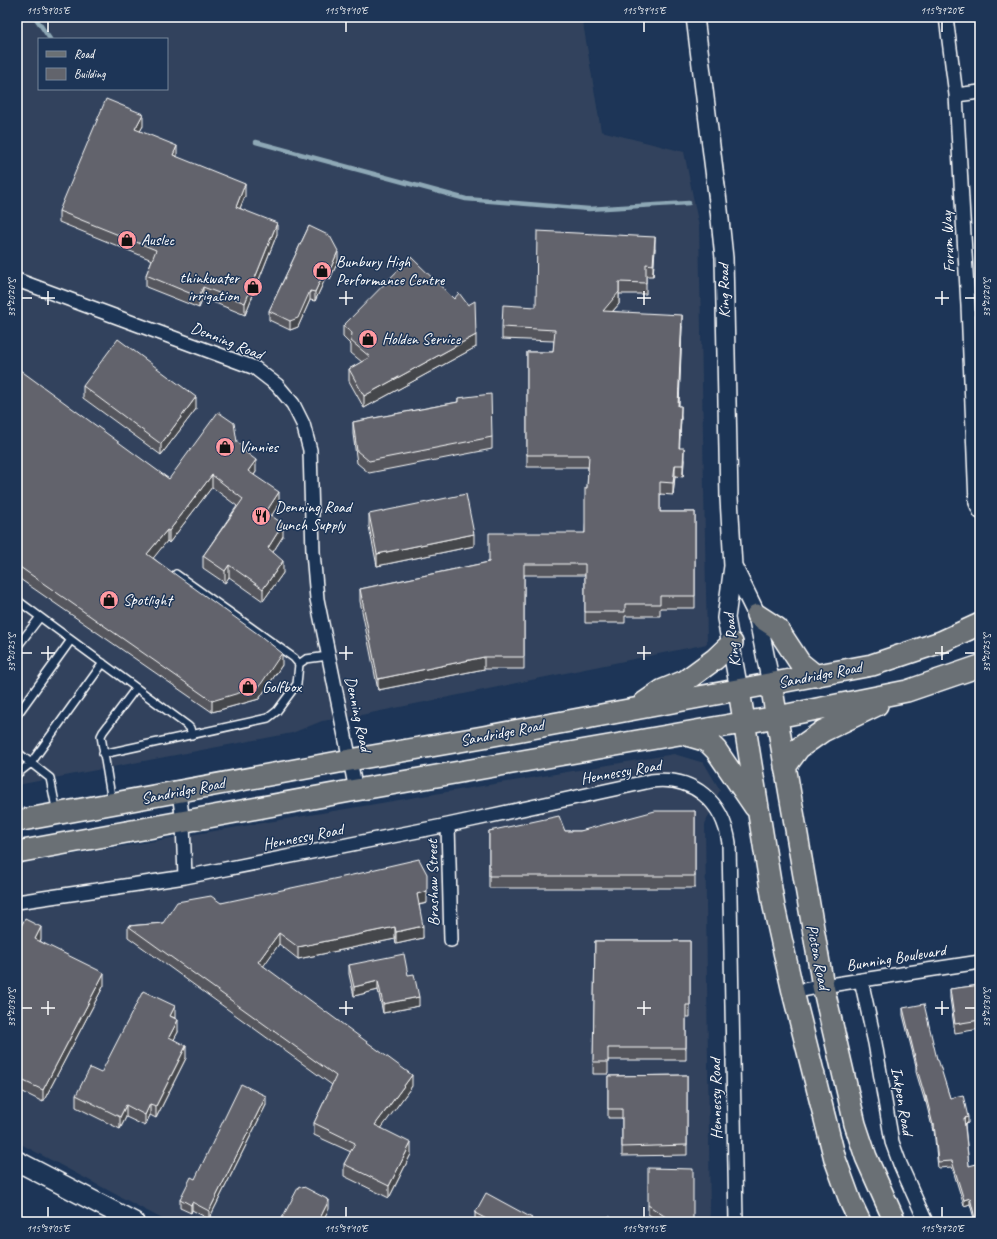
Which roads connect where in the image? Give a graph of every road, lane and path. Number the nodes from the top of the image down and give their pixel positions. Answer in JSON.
{"nodes":[{"id":1,"x":695,"y":17,"type":"edge"},
{"id":2,"x":946,"y":17,"type":"edge"},
{"id":3,"x":980,"y":92,"type":"edge"},
{"id":4,"x":956,"y":95,"type":"junction"},
{"id":5,"x":17,"y":280,"type":"edge"},
{"id":6,"x":974,"y":305,"type":"edge"},
{"id":7,"x":980,"y":512,"type":"edge"},
{"id":8,"x":733,"y":566,"type":"junction"},
{"id":9,"x":176,"y":574,"type":"edge"},
{"id":10,"x":17,"y":600,"type":"edge"},
{"id":11,"x":757,"y":615,"type":"junction"},
{"id":12,"x":40,"y":618,"type":"junction"},
{"id":13,"x":980,"y":624,"type":"edge"},
{"id":14,"x":71,"y":640,"type":"junction"},
{"id":15,"x":732,"y":643,"type":"junction"},
{"id":16,"x":17,"y":647,"type":"edge"},
{"id":17,"x":328,"y":656,"type":"junction"},
{"id":18,"x":103,"y":663,"type":"junction"},
{"id":19,"x":300,"y":664,"type":"junction"},
{"id":20,"x":980,"y":666,"type":"edge"},
{"id":21,"x":816,"y":676,"type":"junction"},
{"id":22,"x":771,"y":684,"type":"junction"},
{"id":23,"x":136,"y":688,"type":"junction"},
{"id":24,"x":739,"y":690,"type":"junction"},
{"id":25,"x":907,"y":691,"type":"junction"},
{"id":26,"x":637,"y":708,"type":"junction"},
{"id":27,"x":17,"y":714,"type":"edge"},
{"id":28,"x":777,"y":717,"type":"junction"},
{"id":29,"x":744,"y":723,"type":"junction"},
{"id":30,"x":683,"y":734,"type":"junction"},
{"id":31,"x":192,"y":735,"type":"junction"},
{"id":32,"x":17,"y":752,"type":"edge"},
{"id":33,"x":103,"y":754,"type":"junction"},
{"id":34,"x":350,"y":760,"type":"junction"},
{"id":35,"x":31,"y":763,"type":"junction"},
{"id":36,"x":785,"y":767,"type":"junction"},
{"id":37,"x":17,"y":774,"type":"edge"},
{"id":38,"x":356,"y":790,"type":"junction"},
{"id":39,"x":179,"y":792,"type":"junction"},
{"id":40,"x":112,"y":804,"type":"junction"},
{"id":41,"x":57,"y":814,"type":"junction"},
{"id":42,"x":759,"y":815,"type":"junction"},
{"id":43,"x":17,"y":821,"type":"edge"},
{"id":44,"x":183,"y":823,"type":"junction"},
{"id":45,"x":448,"y":825,"type":"junction"},
{"id":46,"x":17,"y":852,"type":"edge"},
{"id":47,"x":185,"y":877,"type":"junction"},
{"id":48,"x":17,"y":902,"type":"edge"},
{"id":49,"x":451,"y":940,"type":"dead end"},
{"id":50,"x":980,"y":962,"type":"edge"},
{"id":51,"x":861,"y":980,"type":"junction"},
{"id":52,"x":823,"y":986,"type":"junction"},
{"id":53,"x":793,"y":992,"type":"junction"},
{"id":54,"x":17,"y":1161,"type":"edge"},
{"id":55,"x":134,"y":1222,"type":"edge"},
{"id":56,"x":736,"y":1222,"type":"edge"},
{"id":57,"x":860,"y":1222,"type":"edge"},
{"id":58,"x":895,"y":1222,"type":"edge"},
{"id":59,"x":926,"y":1222,"type":"edge"}],
"edges":[{"from":1,"to":8,"type":"street","name":"King Road"},
{"from":2,"to":4,"type":"street","name":"Forum Way"},
{"from":3,"to":4,"type":"street"},
{"from":4,"to":6,"type":"street","name":"Forum Way"},
{"from":5,"to":17,"type":"street","name":"Denning Road"},
{"from":6,"to":7,"type":"street","name":"Forum Way"},
{"from":8,"to":11,"type":"street","name":"King Road"},
{"from":8,"to":15,"type":"street","name":"King Road"},
{"from":9,"to":19,"type":"lane"},
{"from":10,"to":12,"type":"lane"},
{"from":11,"to":21,"type":"main road"},
{"from":11,"to":22,"type":"street","name":"King Road"},
{"from":12,"to":14,"type":"lane"},
{"from":12,"to":16,"type":"lane"},
{"from":13,"to":21,"type":"main road","name":"Sandridge Road"},
{"from":14,"to":18,"type":"lane"},
{"from":14,"to":27,"type":"lane"},
{"from":15,"to":24,"type":"street","name":"King Road"},
{"from":15,"to":26,"type":"main road"},
{"from":17,"to":19,"type":"lane"},
{"from":17,"to":34,"type":"street","name":"Denning Road"},
{"from":18,"to":23,"type":"lane"},
{"from":18,"to":35,"type":"lane"},
{"from":19,"to":31,"type":"lane"},
{"from":20,"to":25,"type":"main road","name":"Sandridge Road"},
{"from":21,"to":22,"type":"main road","name":"Sandridge Road"},
{"from":22,"to":24,"type":"main road","name":"Sandridge Road"},
{"from":22,"to":28,"type":"main road","name":"Picton Road"},
{"from":23,"to":31,"type":"lane"},
{"from":23,"to":33,"type":"lane"},
{"from":24,"to":26,"type":"main road","name":"Sandridge Road"},
{"from":24,"to":29,"type":"main road","name":"Picton Road"},
{"from":25,"to":28,"type":"main road","name":"Sandridge Road"},
{"from":25,"to":36,"type":"main road"},
{"from":26,"to":34,"type":"main road","name":"Sandridge Road"},
{"from":28,"to":29,"type":"main road","name":"Sandridge Road"},
{"from":28,"to":36,"type":"main road","name":"Picton Road"},
{"from":29,"to":30,"type":"main road","name":"Sandridge Road"},
{"from":29,"to":42,"type":"main road","name":"Picton Road"},
{"from":30,"to":38,"type":"main road","name":"Sandridge Road"},
{"from":30,"to":42,"type":"main road"},
{"from":31,"to":33,"type":"lane"},
{"from":32,"to":35,"type":"lane"},
{"from":33,"to":40,"type":"lane"},
{"from":34,"to":38,"type":"street","name":"Denning Road"},
{"from":34,"to":39,"type":"main road","name":"Sandridge Road"},
{"from":35,"to":37,"type":"lane"},
{"from":35,"to":41,"type":"lane"},
{"from":36,"to":52,"type":"main road","name":"Picton Road"},
{"from":38,"to":44,"type":"main road","name":"Sandridge Road"},
{"from":39,"to":40,"type":"main road","name":"Sandridge Road"},
{"from":39,"to":44,"type":"street"},
{"from":40,"to":41,"type":"main road","name":"Sandridge Road"},
{"from":41,"to":43,"type":"main road","name":"Sandridge Road"},
{"from":42,"to":53,"type":"main road","name":"Picton Road"},
{"from":44,"to":46,"type":"main road","name":"Sandridge Road"},
{"from":44,"to":47,"type":"street"},
{"from":45,"to":47,"type":"street","name":"Hennessy Road"},
{"from":45,"to":49,"type":"street","name":"Brashaw Street"},
{"from":45,"to":56,"type":"street","name":"Hennessy Road"},
{"from":47,"to":48,"type":"street","name":"Hennessy Road"},
{"from":50,"to":51,"type":"street","name":"Bunning Boulevard"},
{"from":51,"to":52,"type":"street","name":"Bunning Boulevard"},
{"from":51,"to":59,"type":"street","name":"Inkpen Road"},
{"from":52,"to":53,"type":"street","name":"Bunning Boulevard"},
{"from":52,"to":58,"type":"main road","name":"Picton Road"},
{"from":53,"to":57,"type":"main road","name":"Picton Road"},
{"from":54,"to":55,"type":"main road"}]}
